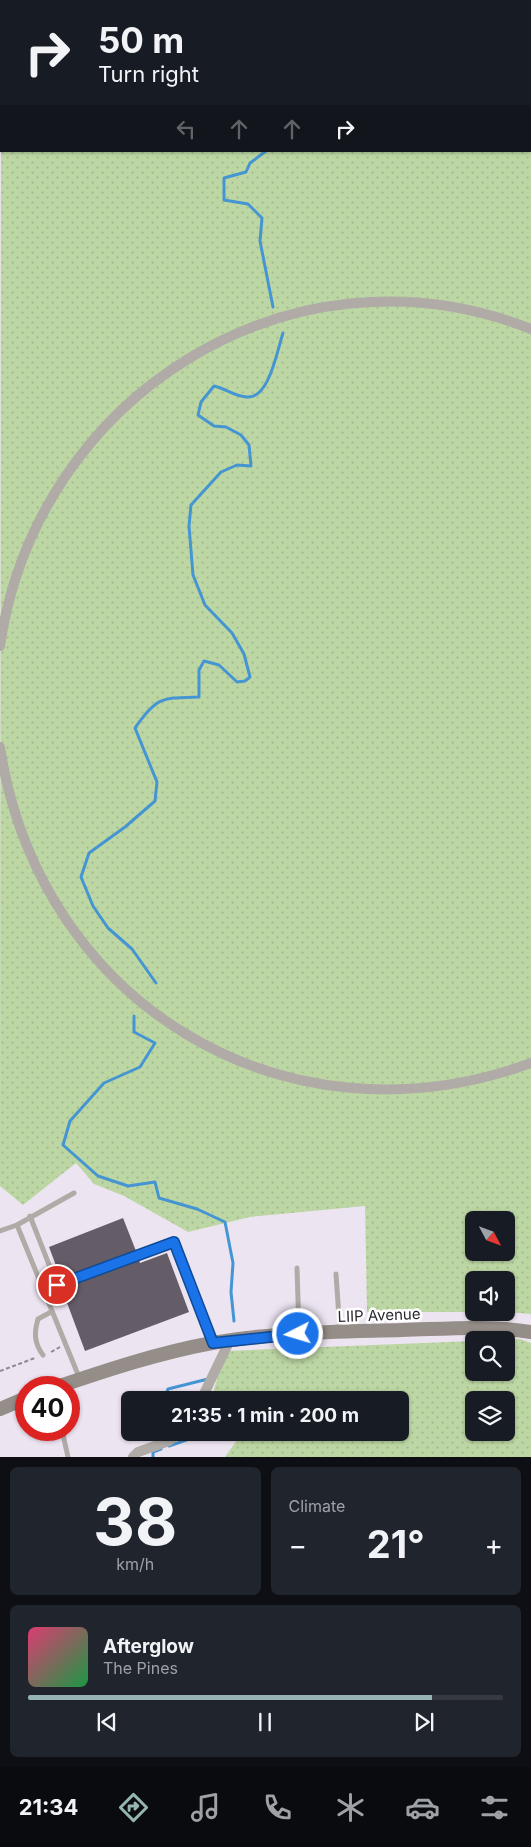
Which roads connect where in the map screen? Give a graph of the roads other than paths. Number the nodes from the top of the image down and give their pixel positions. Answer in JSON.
{"nodes":[{"id":1,"x":531,"y":329,"type":"edge"},
{"id":2,"x":0,"y":646,"type":"edge"},
{"id":3,"x":0,"y":747,"type":"edge"},
{"id":4,"x":531,"y":1063,"type":"edge"},
{"id":5,"x":74,"y":1193,"type":"dead end"},
{"id":6,"x":30,"y":1216,"type":"junction"},
{"id":7,"x":16,"y":1225,"type":"junction"},
{"id":8,"x":0,"y":1231,"type":"edge"},
{"id":9,"x":296,"y":1268,"type":"dead end"},
{"id":10,"x":336,"y":1274,"type":"dead end"},
{"id":11,"x":57,"y":1285,"type":"junction"},
{"id":12,"x":43,"y":1291,"type":"junction"},
{"id":13,"x":51,"y":1312,"type":"junction"},
{"id":14,"x":340,"y":1332,"type":"junction"},
{"id":15,"x":531,"y":1332,"type":"edge"},
{"id":16,"x":298,"y":1334,"type":"junction"},
{"id":17,"x":230,"y":1340,"type":"junction"},
{"id":18,"x":213,"y":1343,"type":"junction"},
{"id":19,"x":43,"y":1355,"type":"road end"},
{"id":20,"x":79,"y":1376,"type":"edge"},
{"id":21,"x":80,"y":1379,"type":"edge"},
{"id":22,"x":207,"y":1391,"type":"edge"},
{"id":23,"x":15,"y":1403,"type":"edge"},
{"id":24,"x":0,"y":1409,"type":"edge"},
{"id":25,"x":64,"y":1441,"type":"edge"},
{"id":26,"x":169,"y":1441,"type":"edge"},
{"id":27,"x":68,"y":1457,"type":"edge"},
{"id":28,"x":133,"y":1457,"type":"edge"}],
"edges":[{"from":1,"to":2,"type":"street"},
{"from":3,"to":4,"type":"street"},
{"from":5,"to":6,"type":"lane"},
{"from":6,"to":7,"type":"lane"},
{"from":6,"to":11,"type":"lane"},
{"from":7,"to":8,"type":"lane"},
{"from":7,"to":12,"type":"lane"},
{"from":9,"to":16,"type":"lane"},
{"from":10,"to":14,"type":"lane"},
{"from":11,"to":12,"type":"lane"},
{"from":11,"to":18,"type":"lane"},
{"from":12,"to":13,"type":"lane"},
{"from":13,"to":19,"type":"lane"},
{"from":13,"to":20,"type":"lane"},
{"from":14,"to":15,"type":"street","name":"LIIP Avenue"},
{"from":14,"to":16,"type":"street","name":"LIIP Avenue"},
{"from":16,"to":17,"type":"street","name":"LIIP Avenue"},
{"from":17,"to":18,"type":"street","name":"LIIP Avenue"},
{"from":17,"to":22,"type":"street"},
{"from":18,"to":21,"type":"street","name":"LIIP Avenue"},
{"from":23,"to":24,"type":"street"},
{"from":25,"to":27,"type":"lane"},
{"from":26,"to":28,"type":"street"}]}
